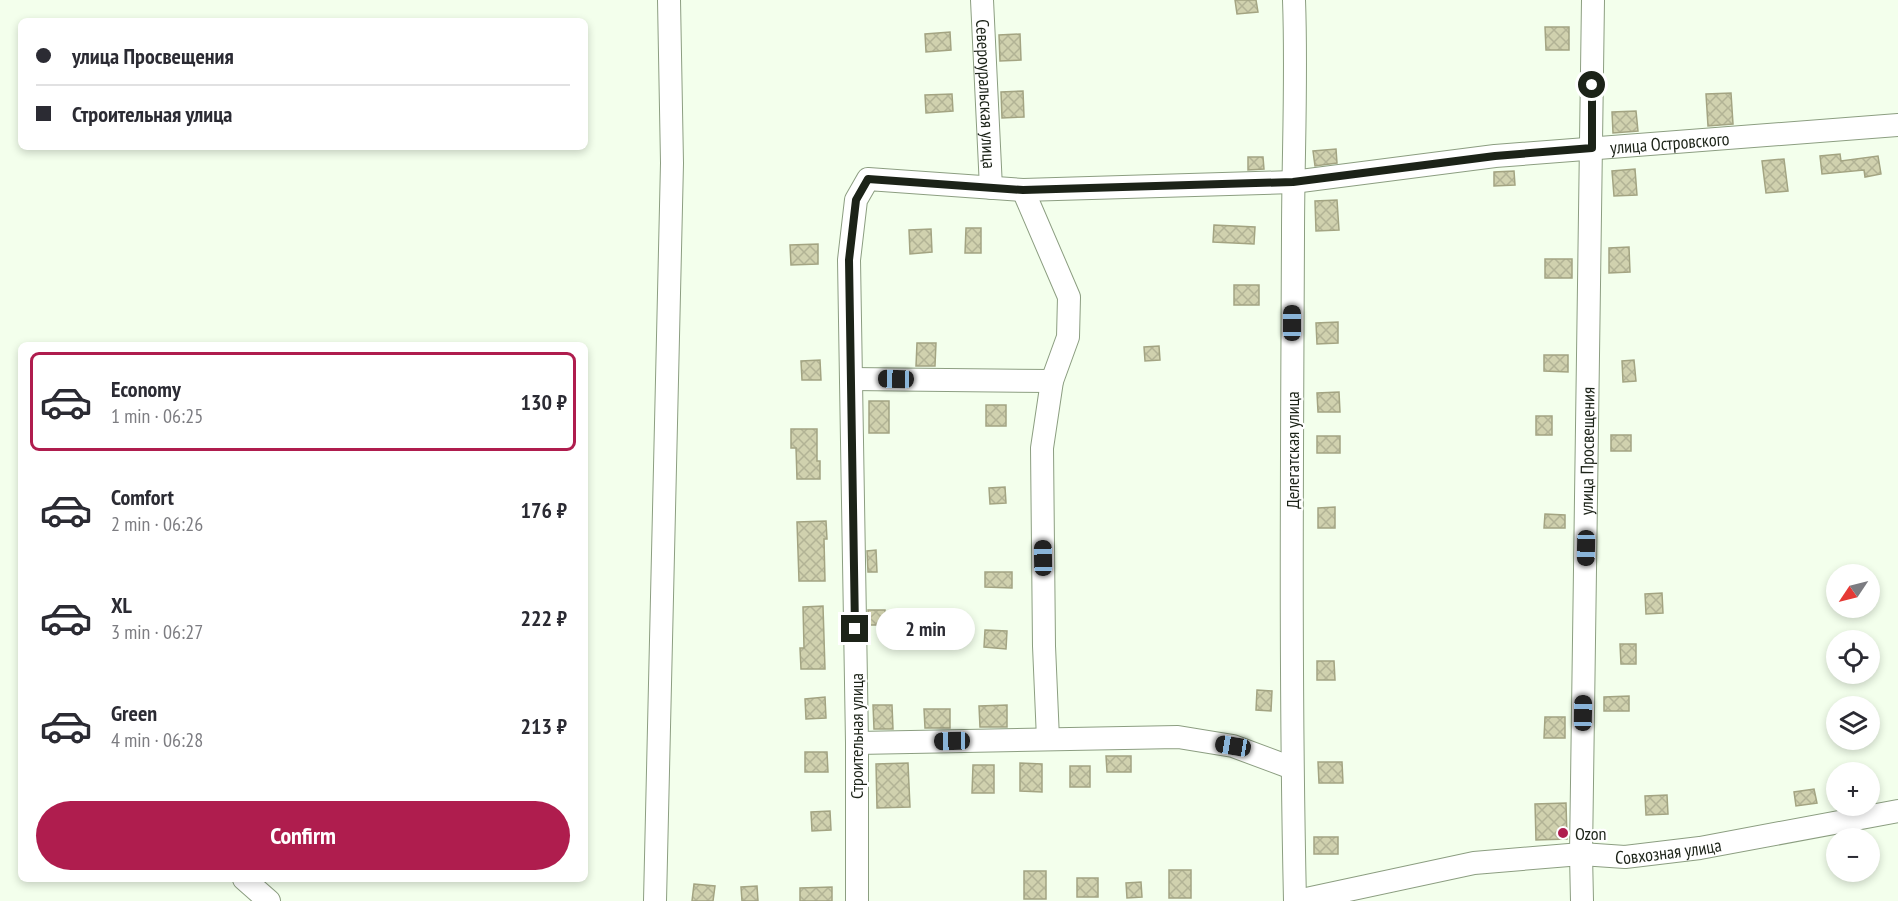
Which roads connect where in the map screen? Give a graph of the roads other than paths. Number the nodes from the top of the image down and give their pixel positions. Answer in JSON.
{"nodes":[{"id":1,"x":669,"y":0,"type":"edge"},
{"id":2,"x":982,"y":0,"type":"edge"},
{"id":3,"x":1294,"y":0,"type":"edge"},
{"id":4,"x":1593,"y":0,"type":"edge"},
{"id":5,"x":1898,"y":125,"type":"edge"},
{"id":6,"x":1592,"y":148,"type":"junction"},
{"id":7,"x":868,"y":179,"type":"joint"},
{"id":8,"x":1293,"y":182,"type":"junction"},
{"id":9,"x":991,"y":188,"type":"junction"},
{"id":10,"x":1023,"y":190,"type":"junction"},
{"id":11,"x":851,"y":379,"type":"junction"},
{"id":12,"x":1052,"y":381,"type":"junction"},
{"id":13,"x":1048,"y":740,"type":"junction"},
{"id":14,"x":857,"y":743,"type":"junction"},
{"id":15,"x":1292,"y":768,"type":"junction"},
{"id":16,"x":1898,"y":810,"type":"edge"},
{"id":17,"x":1581,"y":854,"type":"junction"},
{"id":18,"x":247,"y":882,"type":"edge"},
{"id":19,"x":269,"y":901,"type":"edge"},
{"id":20,"x":655,"y":901,"type":"edge"},
{"id":21,"x":857,"y":901,"type":"edge"},
{"id":22,"x":1296,"y":901,"type":"edge"},
{"id":23,"x":1582,"y":901,"type":"edge"}],
"edges":[{"from":1,"to":20,"type":"street"},
{"from":2,"to":9,"type":"street","name":"Североуральская улица"},
{"from":3,"to":8,"type":"street","name":"Делегатская улица"},
{"from":4,"to":6,"type":"street","name":"улица Просвещения"},
{"from":5,"to":6,"type":"street","name":"улица Островского"},
{"from":6,"to":8,"type":"street","name":"улица Островского"},
{"from":6,"to":17,"type":"street","name":"улица Просвещения"},
{"from":7,"to":9,"type":"street","name":"улица Островского"},
{"from":7,"to":11,"type":"street","name":"Строительная улица"},
{"from":8,"to":10,"type":"street","name":"улица Островского"},
{"from":8,"to":15,"type":"street","name":"Делегатская улица"},
{"from":9,"to":10,"type":"street","name":"улица Островского"},
{"from":10,"to":12,"type":"street"},
{"from":11,"to":12,"type":"street"},
{"from":11,"to":14,"type":"street","name":"Строительная улица"},
{"from":12,"to":13,"type":"street"},
{"from":13,"to":14,"type":"street"},
{"from":13,"to":15,"type":"street"},
{"from":14,"to":21,"type":"street","name":"Строительная улица"},
{"from":15,"to":22,"type":"street","name":"Делегатская улица"},
{"from":16,"to":17,"type":"street","name":"Совхозная улица"},
{"from":17,"to":22,"type":"street","name":"Совхозная улица"},
{"from":17,"to":23,"type":"street","name":"улица Просвещения"},
{"from":18,"to":19,"type":"street"}]}
